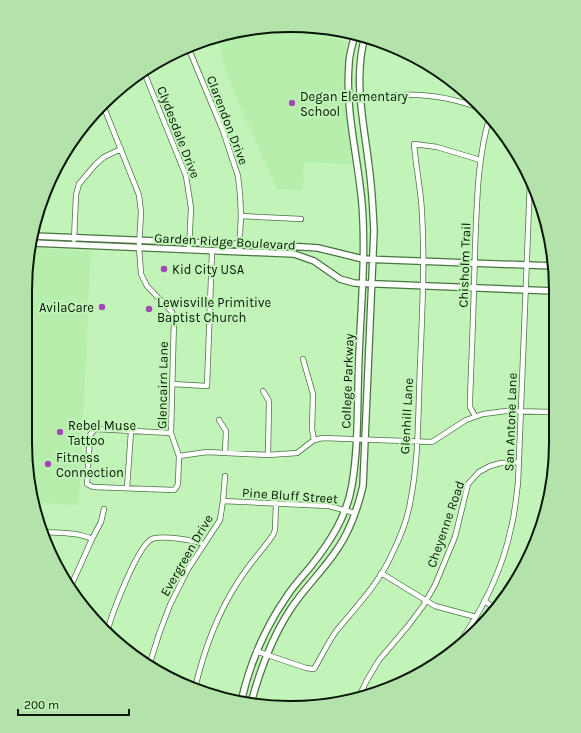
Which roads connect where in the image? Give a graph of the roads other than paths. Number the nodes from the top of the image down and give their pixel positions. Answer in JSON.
{"nodes":[{"id":1,"x":354,"y":40,"type":"edge"},
{"id":2,"x":364,"y":43,"type":"edge"},
{"id":3,"x":190,"y":53,"type":"edge"},
{"id":4,"x":146,"y":77,"type":"edge"},
{"id":5,"x":348,"y":84,"type":"junction"},
{"id":6,"x":360,"y":84,"type":"junction"},
{"id":7,"x":360,"y":100,"type":"junction"},
{"id":8,"x":470,"y":104,"type":"edge"},
{"id":9,"x":105,"y":111,"type":"edge"},
{"id":10,"x":488,"y":123,"type":"edge"},
{"id":11,"x":121,"y":149,"type":"junction"},
{"id":12,"x":480,"y":160,"type":"junction"},
{"id":13,"x":530,"y":193,"type":"edge"},
{"id":14,"x":241,"y":216,"type":"junction"},
{"id":15,"x":301,"y":219,"type":"dead end"},
{"id":16,"x":38,"y":236,"type":"edge"},
{"id":17,"x":74,"y":238,"type":"junction"},
{"id":18,"x":140,"y":240,"type":"junction"},
{"id":19,"x":189,"y":242,"type":"junction"},
{"id":20,"x":36,"y":243,"type":"edge"},
{"id":21,"x":73,"y":245,"type":"junction"},
{"id":22,"x":240,"y":245,"type":"junction"},
{"id":23,"x":139,"y":247,"type":"junction"},
{"id":24,"x":189,"y":250,"type":"junction"},
{"id":25,"x":212,"y":251,"type":"junction"},
{"id":26,"x":239,"y":252,"type":"junction"},
{"id":27,"x":363,"y":259,"type":"junction"},
{"id":28,"x":373,"y":259,"type":"junction"},
{"id":29,"x":423,"y":261,"type":"junction"},
{"id":30,"x":475,"y":263,"type":"junction"},
{"id":31,"x":527,"y":265,"type":"junction"},
{"id":32,"x":548,"y":266,"type":"edge"},
{"id":33,"x":362,"y":284,"type":"junction"},
{"id":34,"x":371,"y":284,"type":"junction"},
{"id":35,"x":423,"y":286,"type":"junction"},
{"id":36,"x":473,"y":288,"type":"junction"},
{"id":37,"x":526,"y":290,"type":"junction"},
{"id":38,"x":549,"y":290,"type":"edge"},
{"id":39,"x":303,"y":359,"type":"dead end"},
{"id":40,"x":172,"y":384,"type":"junction"},
{"id":41,"x":263,"y":391,"type":"dead end"},
{"id":42,"x":521,"y":411,"type":"junction"},
{"id":43,"x":549,"y":412,"type":"edge"},
{"id":44,"x":475,"y":416,"type":"junction"},
{"id":45,"x":219,"y":420,"type":"dead end"},
{"id":46,"x":131,"y":431,"type":"junction"},
{"id":47,"x":171,"y":433,"type":"junction"},
{"id":48,"x":356,"y":439,"type":"junction"},
{"id":49,"x":366,"y":439,"type":"junction"},
{"id":50,"x":314,"y":440,"type":"junction"},
{"id":51,"x":416,"y":442,"type":"junction"},
{"id":52,"x":225,"y":453,"type":"junction"},
{"id":53,"x":268,"y":455,"type":"junction"},
{"id":54,"x":179,"y":456,"type":"junction"},
{"id":55,"x":519,"y":462,"type":"junction"},
{"id":56,"x":225,"y":476,"type":"dead end"},
{"id":57,"x":127,"y":488,"type":"junction"},
{"id":58,"x":223,"y":501,"type":"junction"},
{"id":59,"x":276,"y":503,"type":"junction"},
{"id":60,"x":104,"y":509,"type":"dead end"},
{"id":61,"x":345,"y":510,"type":"junction"},
{"id":62,"x":355,"y":513,"type":"junction"},
{"id":63,"x":49,"y":532,"type":"edge"},
{"id":64,"x":92,"y":539,"type":"junction"},
{"id":65,"x":203,"y":544,"type":"junction"},
{"id":66,"x":381,"y":574,"type":"junction"},
{"id":67,"x":73,"y":581,"type":"edge"},
{"id":68,"x":426,"y":600,"type":"junction"},
{"id":69,"x":484,"y":601,"type":"junction"},
{"id":70,"x":491,"y":606,"type":"edge"},
{"id":71,"x":476,"y":617,"type":"junction"},
{"id":72,"x":109,"y":626,"type":"edge"},
{"id":73,"x":469,"y":629,"type":"edge"},
{"id":74,"x":256,"y":652,"type":"junction"},
{"id":75,"x":266,"y":655,"type":"junction"},
{"id":76,"x":151,"y":660,"type":"edge"},
{"id":77,"x":196,"y":683,"type":"edge"},
{"id":78,"x":362,"y":691,"type":"edge"},
{"id":79,"x":242,"y":696,"type":"edge"},
{"id":80,"x":252,"y":698,"type":"edge"}],
"edges":[{"from":1,"to":5,"type":"main road","name":"College Parkway"},
{"from":2,"to":6,"type":"main road","name":"College Parkway"},
{"from":3,"to":14,"type":"street","name":"Clarendon Drive"},
{"from":4,"to":19,"type":"street","name":"Clydesdale Drive"},
{"from":5,"to":6,"type":"main road"},
{"from":5,"to":27,"type":"main road","name":"College Parkway"},
{"from":6,"to":7,"type":"main road","name":"College Parkway"},
{"from":7,"to":8,"type":"street"},
{"from":7,"to":28,"type":"main road","name":"College Parkway"},
{"from":9,"to":11,"type":"street","name":"Glencairn Lane"},
{"from":10,"to":12,"type":"street","name":"Chisholm Trail"},
{"from":11,"to":17,"type":"street"},
{"from":11,"to":18,"type":"street","name":"Glencairn Lane"},
{"from":12,"to":29,"type":"street","name":"Glenhill Lane"},
{"from":12,"to":30,"type":"street","name":"Chisholm Trail"},
{"from":13,"to":31,"type":"street","name":"San Antone Lane"},
{"from":14,"to":15,"type":"street"},
{"from":14,"to":22,"type":"street","name":"Clarendon Drive"},
{"from":16,"to":17,"type":"main road"},
{"from":17,"to":18,"type":"main road"},
{"from":17,"to":21,"type":"street"},
{"from":18,"to":19,"type":"main road"},
{"from":18,"to":23,"type":"street","name":"Glencairn Lane"},
{"from":19,"to":22,"type":"main road"},
{"from":19,"to":24,"type":"street","name":"Clydesdale Drive"},
{"from":20,"to":21,"type":"main road","name":"Garden Ridge Boulevard"},
{"from":21,"to":23,"type":"main road","name":"Garden Ridge Boulevard"},
{"from":22,"to":26,"type":"street","name":"Clarendon Drive"},
{"from":22,"to":27,"type":"main road"},
{"from":23,"to":24,"type":"main road","name":"Garden Ridge Boulevard"},
{"from":23,"to":40,"type":"street","name":"Glencairn Lane"},
{"from":24,"to":25,"type":"main road","name":"Garden Ridge Boulevard"},
{"from":25,"to":26,"type":"main road","name":"Garden Ridge Boulevard"},
{"from":25,"to":40,"type":"street"},
{"from":26,"to":33,"type":"main road","name":"Garden Ridge Boulevard"},
{"from":27,"to":28,"type":"main road"},
{"from":27,"to":33,"type":"main road","name":"College Parkway"},
{"from":28,"to":29,"type":"main road"},
{"from":28,"to":34,"type":"main road","name":"College Parkway"},
{"from":29,"to":30,"type":"main road"},
{"from":29,"to":35,"type":"street","name":"Glenhill Lane"},
{"from":30,"to":31,"type":"main road"},
{"from":30,"to":36,"type":"street","name":"Chisholm Trail"},
{"from":31,"to":32,"type":"main road"},
{"from":31,"to":37,"type":"street","name":"San Antone Lane"},
{"from":33,"to":34,"type":"main road","name":"Garden Ridge Boulevard"},
{"from":33,"to":48,"type":"main road","name":"College Parkway"},
{"from":34,"to":35,"type":"main road","name":"Garden Ridge Boulevard"},
{"from":34,"to":49,"type":"main road","name":"College Parkway"},
{"from":35,"to":36,"type":"main road","name":"Garden Ridge Boulevard"},
{"from":35,"to":51,"type":"street","name":"Glenhill Lane"},
{"from":36,"to":37,"type":"main road","name":"Garden Ridge Boulevard"},
{"from":36,"to":44,"type":"street","name":"Chisholm Trail"},
{"from":37,"to":38,"type":"main road","name":"Garden Ridge Boulevard"},
{"from":37,"to":42,"type":"street","name":"San Antone Lane"},
{"from":39,"to":50,"type":"street"},
{"from":40,"to":47,"type":"street","name":"Glencairn Lane"},
{"from":41,"to":53,"type":"street"},
{"from":42,"to":43,"type":"street"},
{"from":42,"to":44,"type":"street"},
{"from":42,"to":55,"type":"street","name":"San Antone Lane"},
{"from":44,"to":51,"type":"street"},
{"from":45,"to":52,"type":"street"},
{"from":46,"to":47,"type":"street"},
{"from":46,"to":57,"type":"street"},
{"from":46,"to":57,"type":"street"},
{"from":47,"to":54,"type":"street","name":"Glencairn Lane"},
{"from":48,"to":49,"type":"street"},
{"from":48,"to":50,"type":"street"},
{"from":48,"to":61,"type":"main road","name":"College Parkway"},
{"from":49,"to":51,"type":"street"},
{"from":49,"to":62,"type":"main road","name":"College Parkway"},
{"from":50,"to":53,"type":"street"},
{"from":51,"to":66,"type":"street","name":"Glenhill Lane"},
{"from":52,"to":53,"type":"street"},
{"from":52,"to":54,"type":"street"},
{"from":54,"to":57,"type":"street","name":"Glencairn Lane"},
{"from":55,"to":68,"type":"street","name":"Cheyenne Road"},
{"from":55,"to":69,"type":"street","name":"San Antone Lane"},
{"from":56,"to":58,"type":"street","name":"Evergreen Drive"},
{"from":58,"to":59,"type":"street","name":"Pine Bluff Street"},
{"from":58,"to":65,"type":"street","name":"Evergreen Drive"},
{"from":59,"to":61,"type":"street","name":"Pine Bluff Street"},
{"from":59,"to":77,"type":"street"},
{"from":60,"to":64,"type":"street"},
{"from":61,"to":62,"type":"street","name":"Pine Bluff Street"},
{"from":61,"to":74,"type":"main road","name":"College Parkway"},
{"from":62,"to":75,"type":"main road","name":"College Parkway"},
{"from":63,"to":64,"type":"street"},
{"from":64,"to":67,"type":"street"},
{"from":65,"to":72,"type":"street"},
{"from":65,"to":76,"type":"street","name":"Evergreen Drive"},
{"from":66,"to":68,"type":"street"},
{"from":66,"to":75,"type":"street","name":"Glenhill Lane"},
{"from":68,"to":71,"type":"street"},
{"from":68,"to":78,"type":"street","name":"Cheyenne Road"},
{"from":69,"to":70,"type":"street"},
{"from":69,"to":71,"type":"street","name":"San Antone Lane"},
{"from":71,"to":73,"type":"street","name":"San Antone Lane"},
{"from":74,"to":75,"type":"street","name":"Glenhill Lane"},
{"from":74,"to":79,"type":"main road","name":"College Parkway"},
{"from":75,"to":80,"type":"main road","name":"College Parkway"}]}
